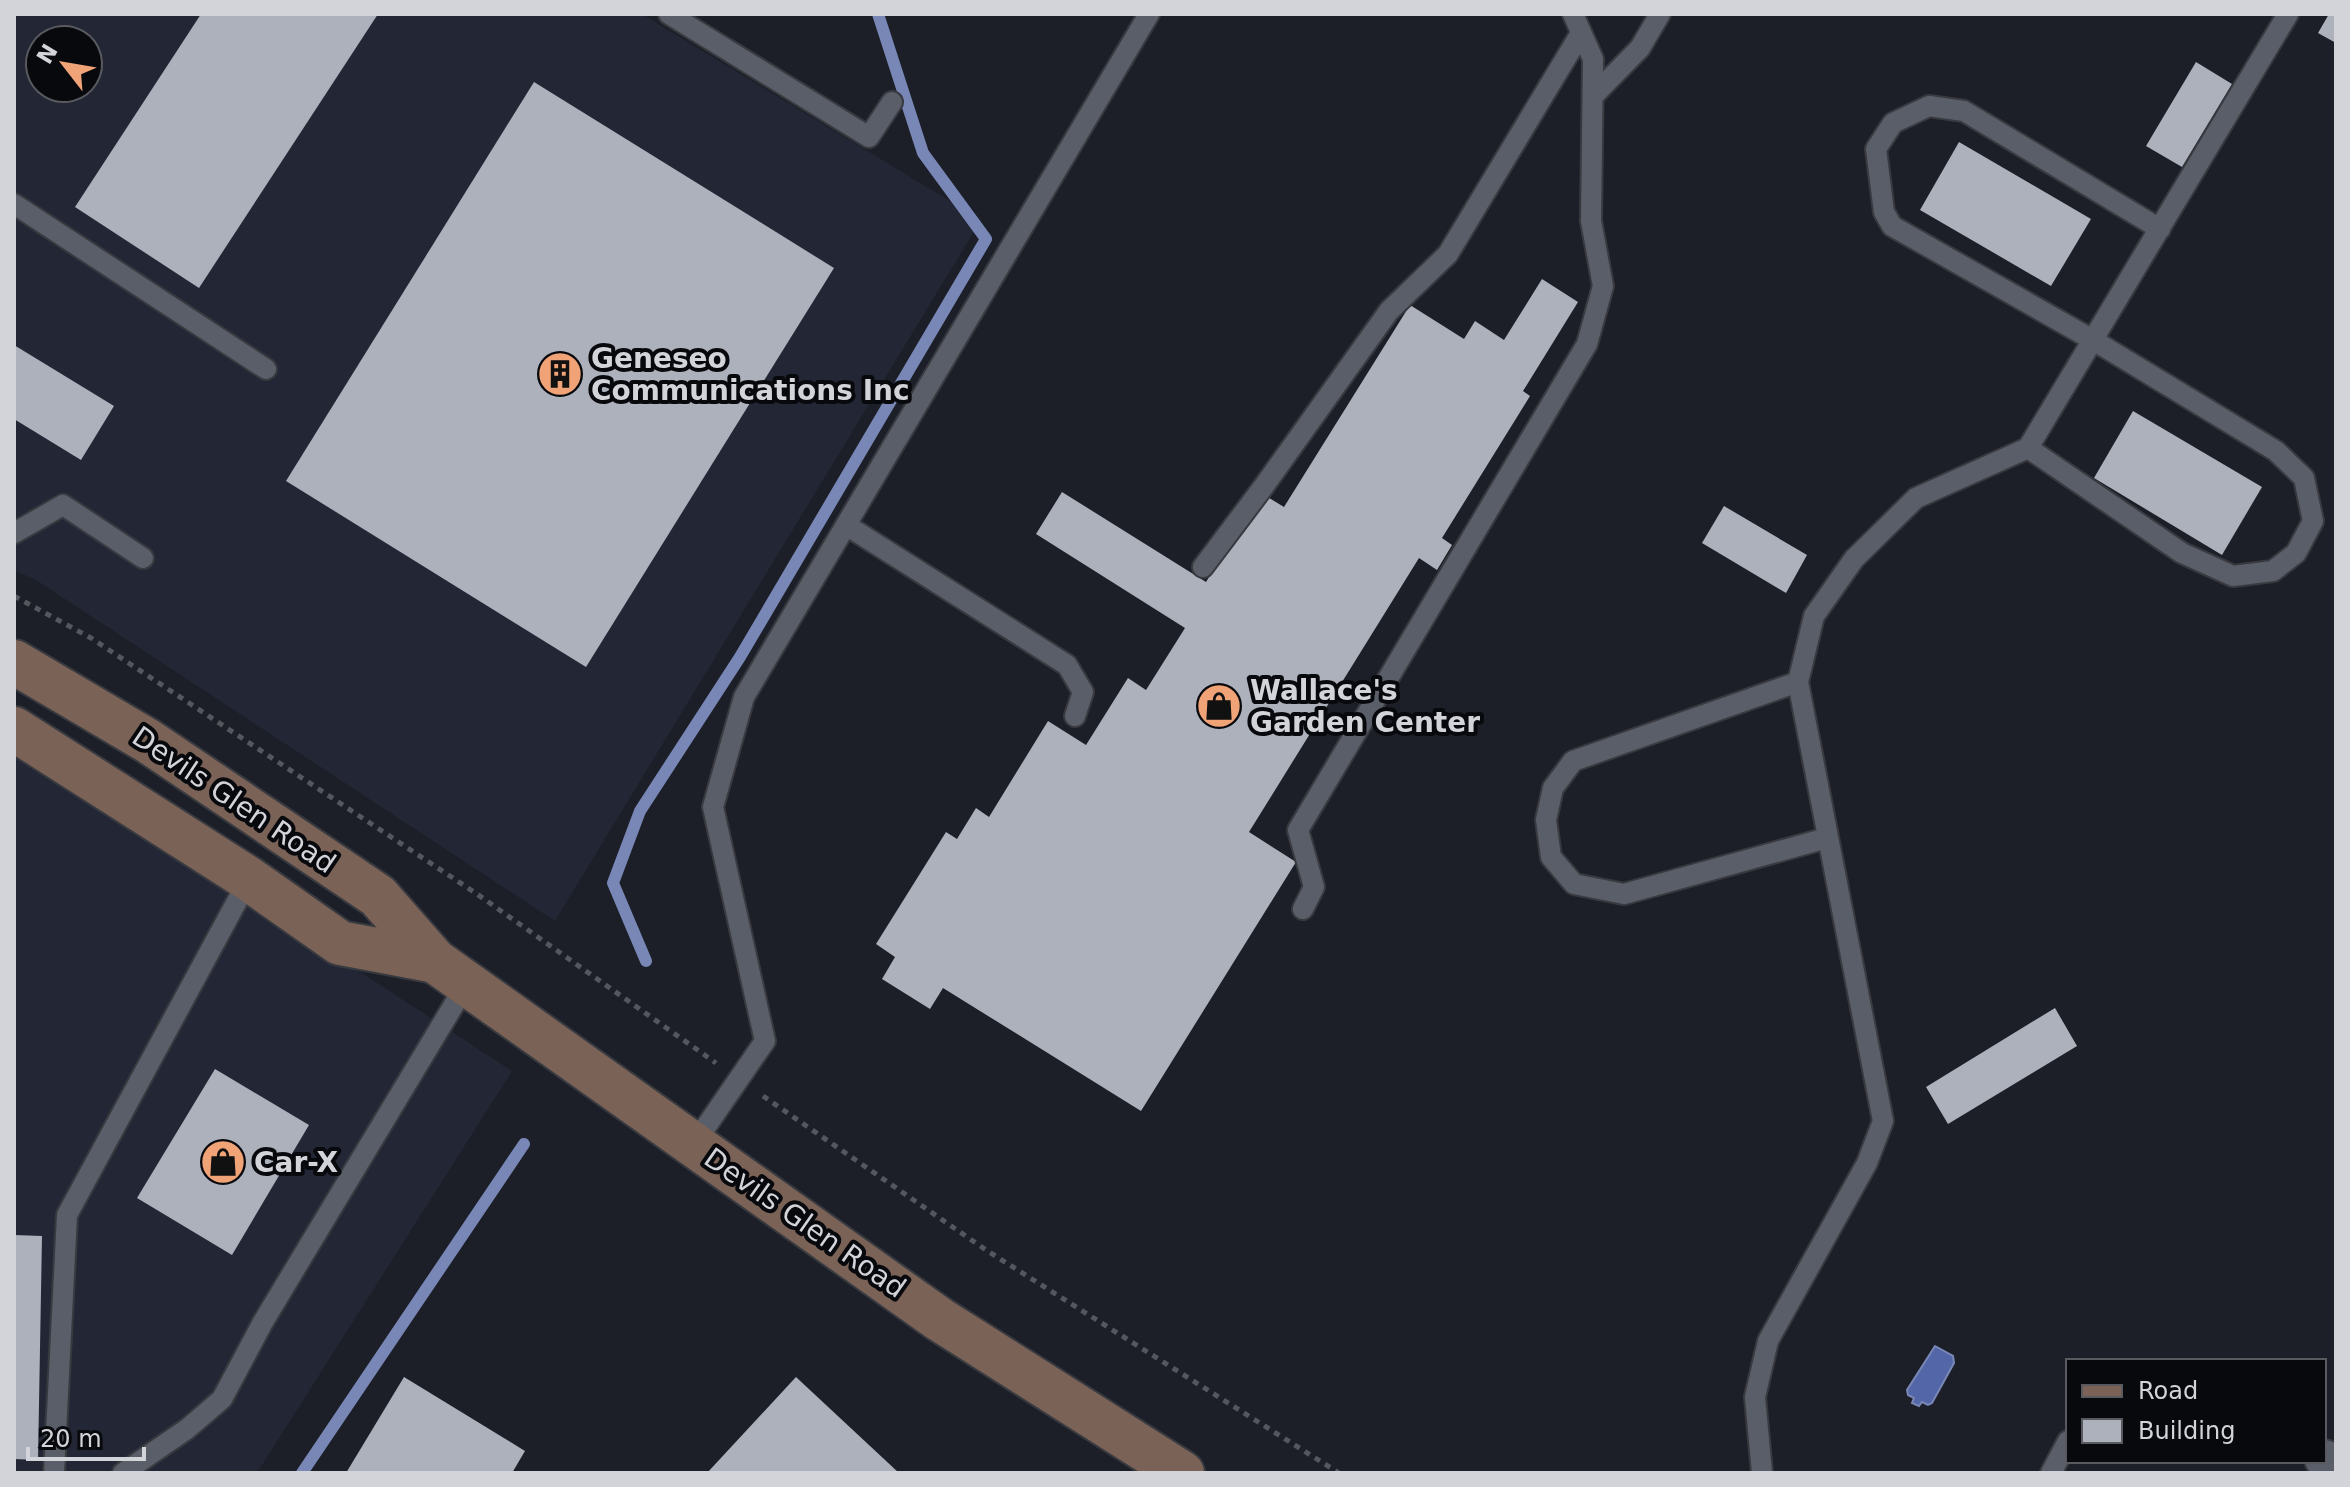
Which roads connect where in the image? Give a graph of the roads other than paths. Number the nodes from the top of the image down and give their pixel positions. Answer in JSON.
{"nodes":[{"id":1,"x":669,"y":14,"type":"edge"},
{"id":2,"x":1149,"y":14,"type":"edge"},
{"id":3,"x":1660,"y":14,"type":"edge"},
{"id":4,"x":2288,"y":14,"type":"edge"},
{"id":5,"x":1577,"y":23,"type":"edge"},
{"id":6,"x":1593,"y":96,"type":"junction"},
{"id":7,"x":892,"y":102,"type":"dead end"},
{"id":8,"x":14,"y":204,"type":"edge"},
{"id":9,"x":2160,"y":229,"type":"junction"},
{"id":10,"x":2093,"y":340,"type":"junction"},
{"id":11,"x":266,"y":369,"type":"dead end"},
{"id":12,"x":2028,"y":448,"type":"junction"},
{"id":13,"x":846,"y":525,"type":"junction"},
{"id":14,"x":14,"y":533,"type":"edge"},
{"id":15,"x":143,"y":558,"type":"dead end"},
{"id":16,"x":1203,"y":567,"type":"dead end"},
{"id":17,"x":14,"y":662,"type":"edge"},
{"id":18,"x":1798,"y":682,"type":"junction"},
{"id":19,"x":1075,"y":716,"type":"dead end"},
{"id":20,"x":14,"y":729,"type":"edge"},
{"id":21,"x":1827,"y":838,"type":"junction"},
{"id":22,"x":249,"y":879,"type":"junction"},
{"id":23,"x":1303,"y":909,"type":"dead end"},
{"id":24,"x":451,"y":972,"type":"junction"},
{"id":25,"x":694,"y":1144,"type":"junction"},
{"id":26,"x":2066,"y":1445,"type":"edge"},
{"id":27,"x":54,"y":1473,"type":"edge"},
{"id":28,"x":123,"y":1473,"type":"edge"},
{"id":29,"x":1182,"y":1473,"type":"edge"},
{"id":30,"x":1762,"y":1473,"type":"edge"},
{"id":31,"x":2051,"y":1473,"type":"edge"}],
"edges":[{"from":1,"to":7,"type":"lane"},
{"from":2,"to":13,"type":"lane"},
{"from":3,"to":6,"type":"lane"},
{"from":4,"to":9,"type":"lane"},
{"from":5,"to":6,"type":"lane"},
{"from":5,"to":16,"type":"lane"},
{"from":6,"to":23,"type":"lane"},
{"from":8,"to":11,"type":"lane"},
{"from":9,"to":10,"type":"lane"},
{"from":9,"to":10,"type":"lane"},
{"from":10,"to":12,"type":"lane"},
{"from":10,"to":12,"type":"lane"},
{"from":12,"to":18,"type":"lane"},
{"from":13,"to":19,"type":"lane"},
{"from":13,"to":25,"type":"lane"},
{"from":14,"to":15,"type":"lane"},
{"from":17,"to":24,"type":"main road","name":"Devils Glen Road"},
{"from":18,"to":21,"type":"lane"},
{"from":18,"to":21,"type":"lane"},
{"from":20,"to":22,"type":"main road","name":"Devils Glen Road"},
{"from":21,"to":30,"type":"lane"},
{"from":22,"to":24,"type":"main road","name":"Devils Glen Road"},
{"from":22,"to":27,"type":"lane"},
{"from":24,"to":25,"type":"main road","name":"Devils Glen Road"},
{"from":24,"to":28,"type":"lane"},
{"from":25,"to":29,"type":"main road","name":"Devils Glen Road"},
{"from":26,"to":31,"type":"lane"}]}
